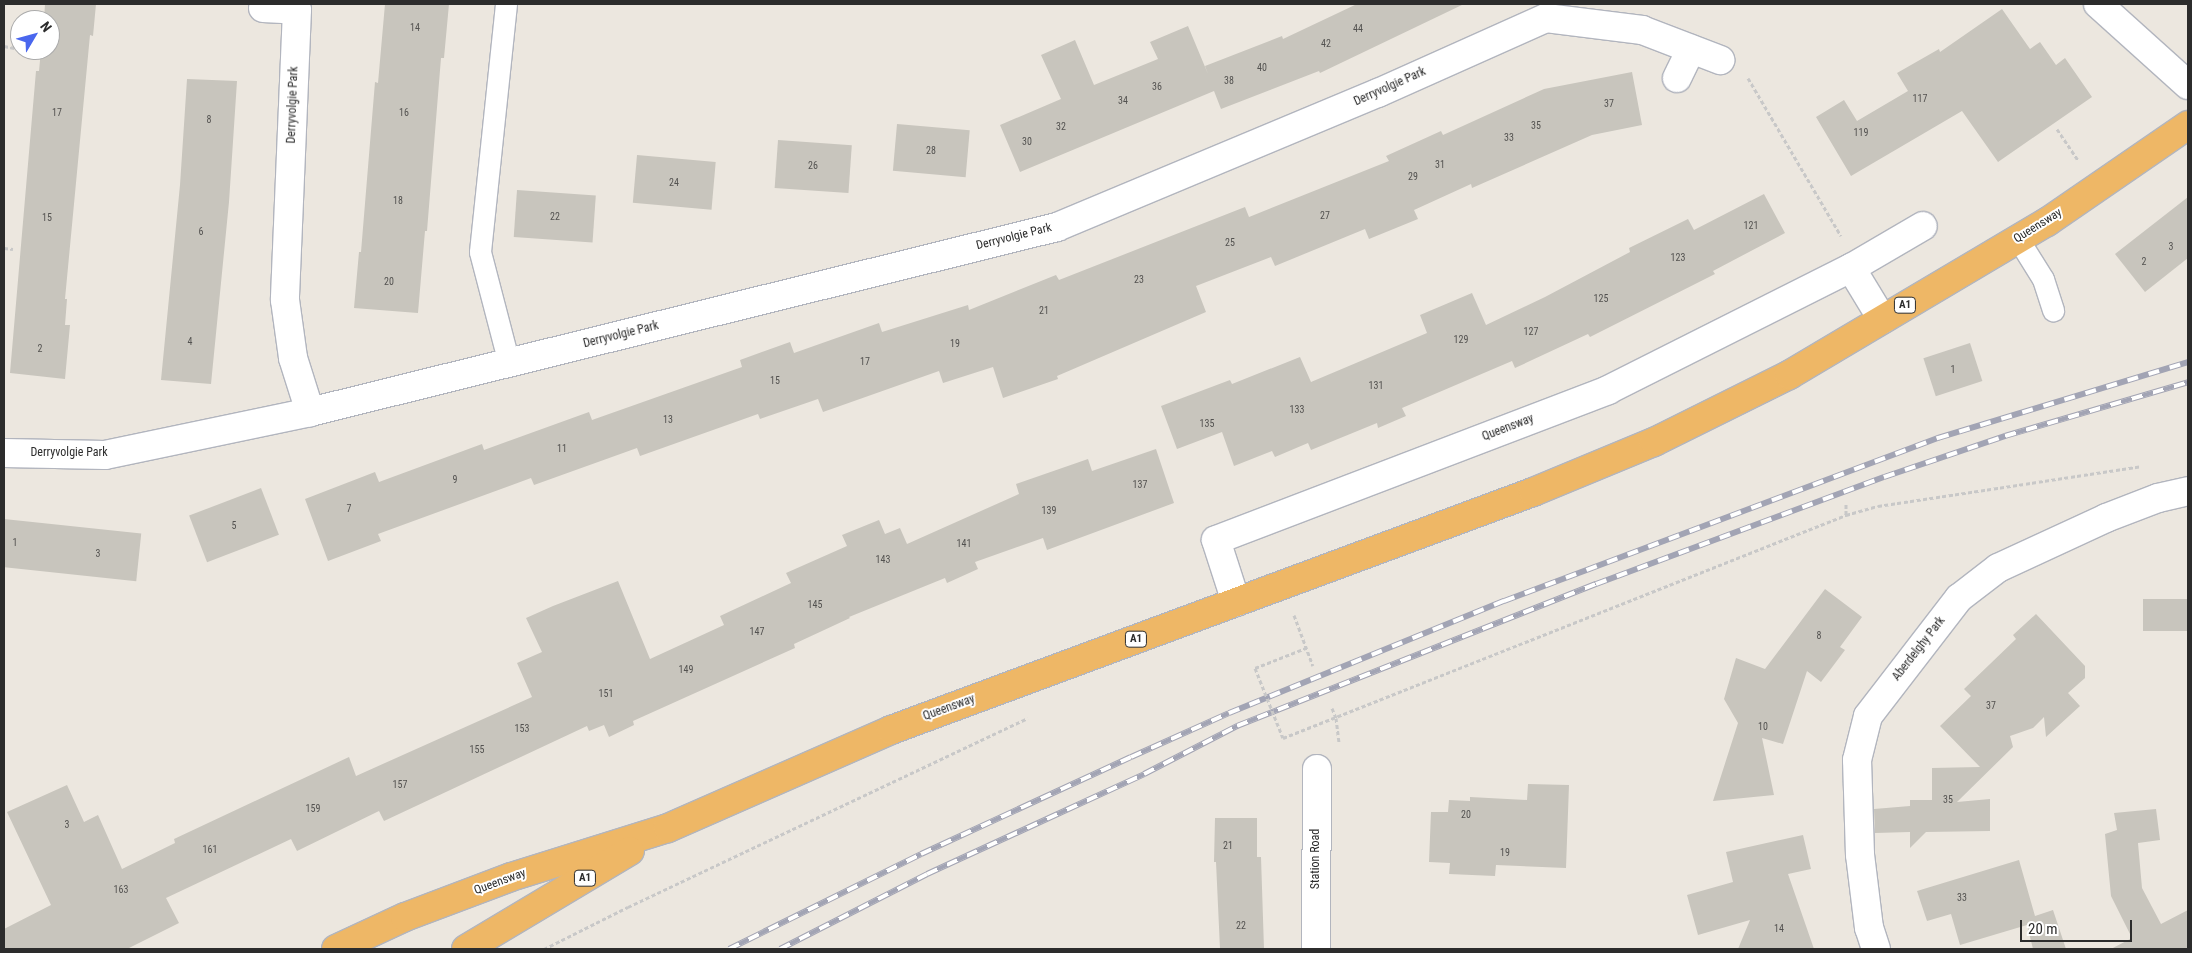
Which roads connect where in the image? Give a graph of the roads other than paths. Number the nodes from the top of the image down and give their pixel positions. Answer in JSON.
{"nodes":[{"id":1,"x":506,"y":4,"type":"edge"},
{"id":2,"x":2098,"y":4,"type":"edge"},
{"id":3,"x":263,"y":8,"type":"dead end"},
{"id":4,"x":1691,"y":49,"type":"junction"},
{"id":5,"x":1720,"y":60,"type":"road end"},
{"id":6,"x":1678,"y":78,"type":"dead end"},
{"id":7,"x":2188,"y":85,"type":"edge"},
{"id":8,"x":2188,"y":125,"type":"edge"},
{"id":9,"x":1923,"y":226,"type":"dead end"},
{"id":10,"x":2018,"y":239,"type":"junction"},
{"id":11,"x":1851,"y":268,"type":"junction"},
{"id":12,"x":2053,"y":310,"type":"dead end"},
{"id":13,"x":1882,"y":319,"type":"junction"},
{"id":14,"x":509,"y":363,"type":"junction"},
{"id":15,"x":310,"y":412,"type":"junction"},
{"id":16,"x":4,"y":453,"type":"edge"},
{"id":17,"x":2188,"y":491,"type":"edge"},
{"id":18,"x":1236,"y":602,"type":"junction"},
{"id":19,"x":1316,"y":769,"type":"dead end"},
{"id":20,"x":668,"y":828,"type":"junction"},
{"id":21,"x":336,"y":949,"type":"edge"},
{"id":22,"x":466,"y":949,"type":"edge"},
{"id":23,"x":1316,"y":949,"type":"edge"},
{"id":24,"x":1876,"y":949,"type":"edge"}],
"edges":[{"from":1,"to":14,"type":"lane"},
{"from":2,"to":7,"type":"street"},
{"from":3,"to":15,"type":"street","name":"Derryvolgie Park"},
{"from":4,"to":5,"type":"street","name":"Derryvolgie Park"},
{"from":4,"to":6,"type":"street"},
{"from":4,"to":14,"type":"street","name":"Derryvolgie Park"},
{"from":8,"to":10,"type":"highway","name":"Queensway","number":"A1"},
{"from":9,"to":11,"type":"street","name":"Queensway"},
{"from":10,"to":12,"type":"lane"},
{"from":10,"to":13,"type":"highway","name":"Queensway","number":"A1"},
{"from":11,"to":13,"type":"street"},
{"from":11,"to":18,"type":"street","name":"Queensway"},
{"from":13,"to":18,"type":"highway","name":"Queensway","number":"A1"},
{"from":14,"to":15,"type":"street","name":"Derryvolgie Park"},
{"from":15,"to":16,"type":"street","name":"Derryvolgie Park"},
{"from":17,"to":24,"type":"street","name":"Aberdelghy Park"},
{"from":18,"to":20,"type":"highway","name":"Queensway","number":"A1"},
{"from":19,"to":23,"type":"street","name":"Station Road"},
{"from":20,"to":21,"type":"highway","name":"Queensway","number":"A1"},
{"from":20,"to":22,"type":"highway","name":"Queensway","number":"A1"}]}
